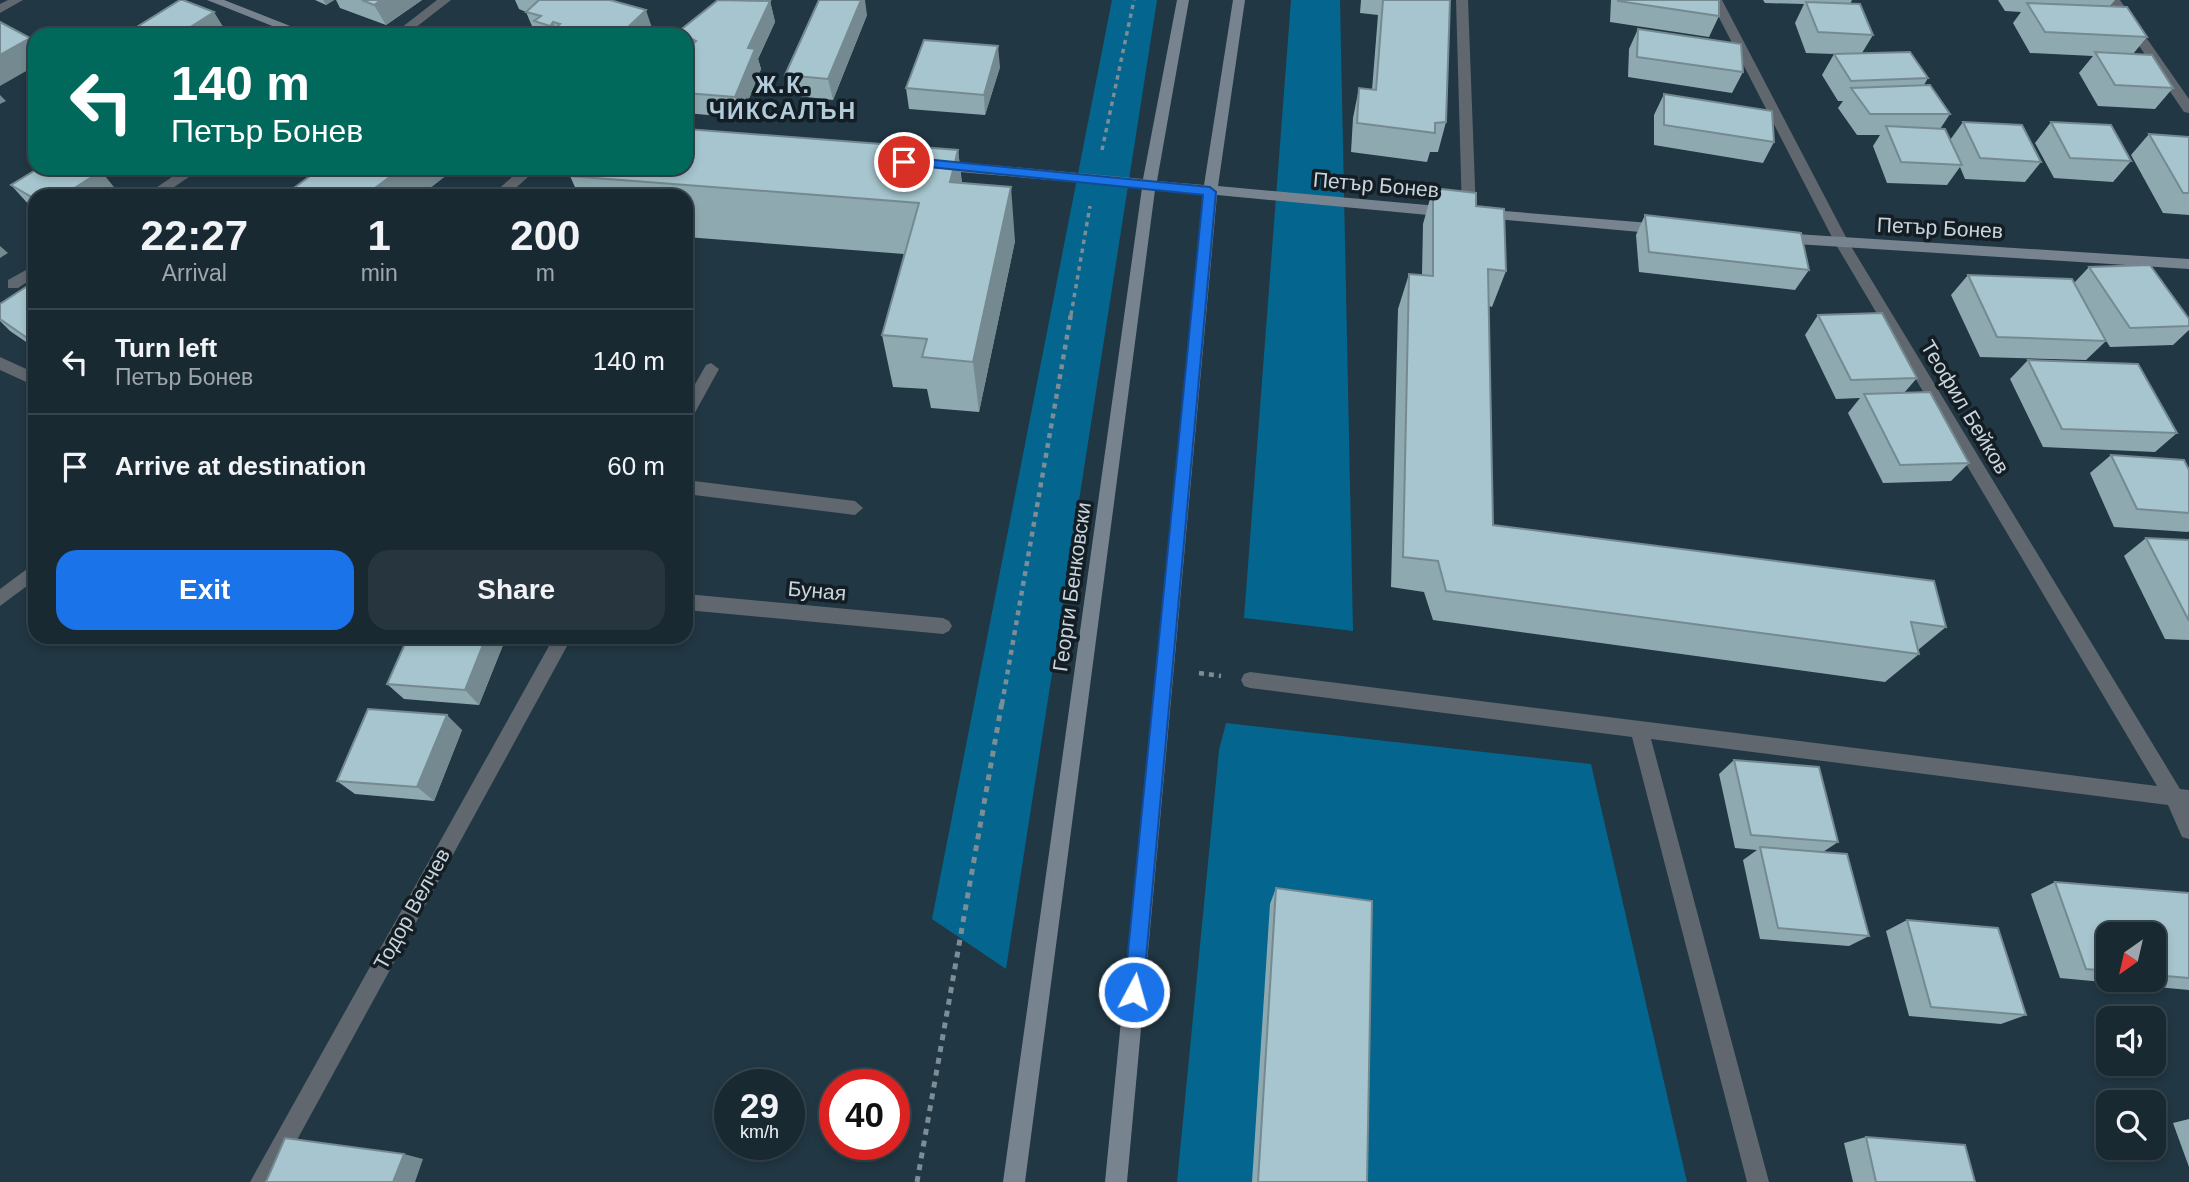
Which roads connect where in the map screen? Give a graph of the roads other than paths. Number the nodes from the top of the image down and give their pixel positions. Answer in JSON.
{"nodes":[{"id":1,"x":17,"y":0,"type":"edge"},
{"id":2,"x":213,"y":0,"type":"edge"},
{"id":3,"x":444,"y":0,"type":"edge"},
{"id":4,"x":1182,"y":0,"type":"edge"},
{"id":5,"x":1239,"y":0,"type":"edge"},
{"id":6,"x":1462,"y":0,"type":"edge"},
{"id":7,"x":1716,"y":0,"type":"edge"},
{"id":8,"x":2114,"y":0,"type":"edge"},
{"id":9,"x":0,"y":9,"type":"edge"},
{"id":10,"x":288,"y":28,"type":"edge"},
{"id":11,"x":407,"y":28,"type":"edge"},
{"id":12,"x":2189,"y":109,"type":"edge"},
{"id":13,"x":918,"y":163,"type":"edge"},
{"id":14,"x":184,"y":175,"type":"edge"},
{"id":15,"x":523,"y":175,"type":"edge"},
{"id":16,"x":1149,"y":186,"type":"junction"},
{"id":17,"x":162,"y":189,"type":"edge"},
{"id":18,"x":506,"y":189,"type":"edge"},
{"id":19,"x":1210,"y":192,"type":"junction"},
{"id":20,"x":1469,"y":213,"type":"junction"},
{"id":21,"x":1678,"y":230,"type":"edge"},
{"id":22,"x":1760,"y":237,"type":"edge"},
{"id":23,"x":1842,"y":243,"type":"junction"},
{"id":24,"x":2189,"y":264,"type":"edge"},
{"id":25,"x":28,"y":274,"type":"edge"},
{"id":26,"x":13,"y":284,"type":"dead end"},
{"id":27,"x":0,"y":363,"type":"edge"},
{"id":28,"x":711,"y":369,"type":"dead end"},
{"id":29,"x":28,"y":377,"type":"edge"},
{"id":30,"x":693,"y":401,"type":"edge"},
{"id":31,"x":693,"y":487,"type":"edge"},
{"id":32,"x":855,"y":508,"type":"dead end"},
{"id":33,"x":28,"y":576,"type":"edge"},
{"id":34,"x":0,"y":598,"type":"edge"},
{"id":35,"x":693,"y":603,"type":"edge"},
{"id":36,"x":943,"y":626,"type":"dead end"},
{"id":37,"x":559,"y":644,"type":"edge"},
{"id":38,"x":1250,"y":680,"type":"road end"},
{"id":39,"x":1639,"y":729,"type":"junction"},
{"id":40,"x":2181,"y":798,"type":"edge"},
{"id":41,"x":2189,"y":830,"type":"edge"},
{"id":42,"x":261,"y":1182,"type":"edge"},
{"id":43,"x":1014,"y":1182,"type":"edge"},
{"id":44,"x":1116,"y":1182,"type":"edge"},
{"id":45,"x":1758,"y":1182,"type":"edge"}],
"edges":[{"from":1,"to":9,"type":"street"},
{"from":2,"to":10,"type":"street"},
{"from":3,"to":11,"type":"street"},
{"from":4,"to":16,"type":"street","name":"Георги Бенковски"},
{"from":5,"to":19,"type":"street"},
{"from":6,"to":20,"type":"street"},
{"from":7,"to":23,"type":"street","name":"Теофил Бейков"},
{"from":8,"to":12,"type":"street"},
{"from":13,"to":16,"type":"street","name":"Петър Бонев"},
{"from":14,"to":17,"type":"street"},
{"from":15,"to":18,"type":"street"},
{"from":16,"to":19,"type":"street","name":"Петър Бонев"},
{"from":16,"to":43,"type":"street","name":"Георги Бенковски"},
{"from":19,"to":20,"type":"street","name":"Петър Бонев"},
{"from":19,"to":44,"type":"street"},
{"from":20,"to":21,"type":"street","name":"Петър Бонев"},
{"from":22,"to":23,"type":"street","name":"Петър Бонев"},
{"from":23,"to":24,"type":"street","name":"Петър Бонев"},
{"from":23,"to":40,"type":"street","name":"Теофил Бейков"},
{"from":25,"to":26,"type":"street"},
{"from":27,"to":29,"type":"street"},
{"from":28,"to":30,"type":"street"},
{"from":31,"to":32,"type":"street"},
{"from":33,"to":34,"type":"street"},
{"from":35,"to":36,"type":"street","name":"Буная"},
{"from":37,"to":42,"type":"street","name":"Тодор Велчев"},
{"from":38,"to":39,"type":"street"},
{"from":39,"to":40,"type":"street"},
{"from":39,"to":45,"type":"street"},
{"from":40,"to":41,"type":"street","name":"Теофил Бейков"}]}
